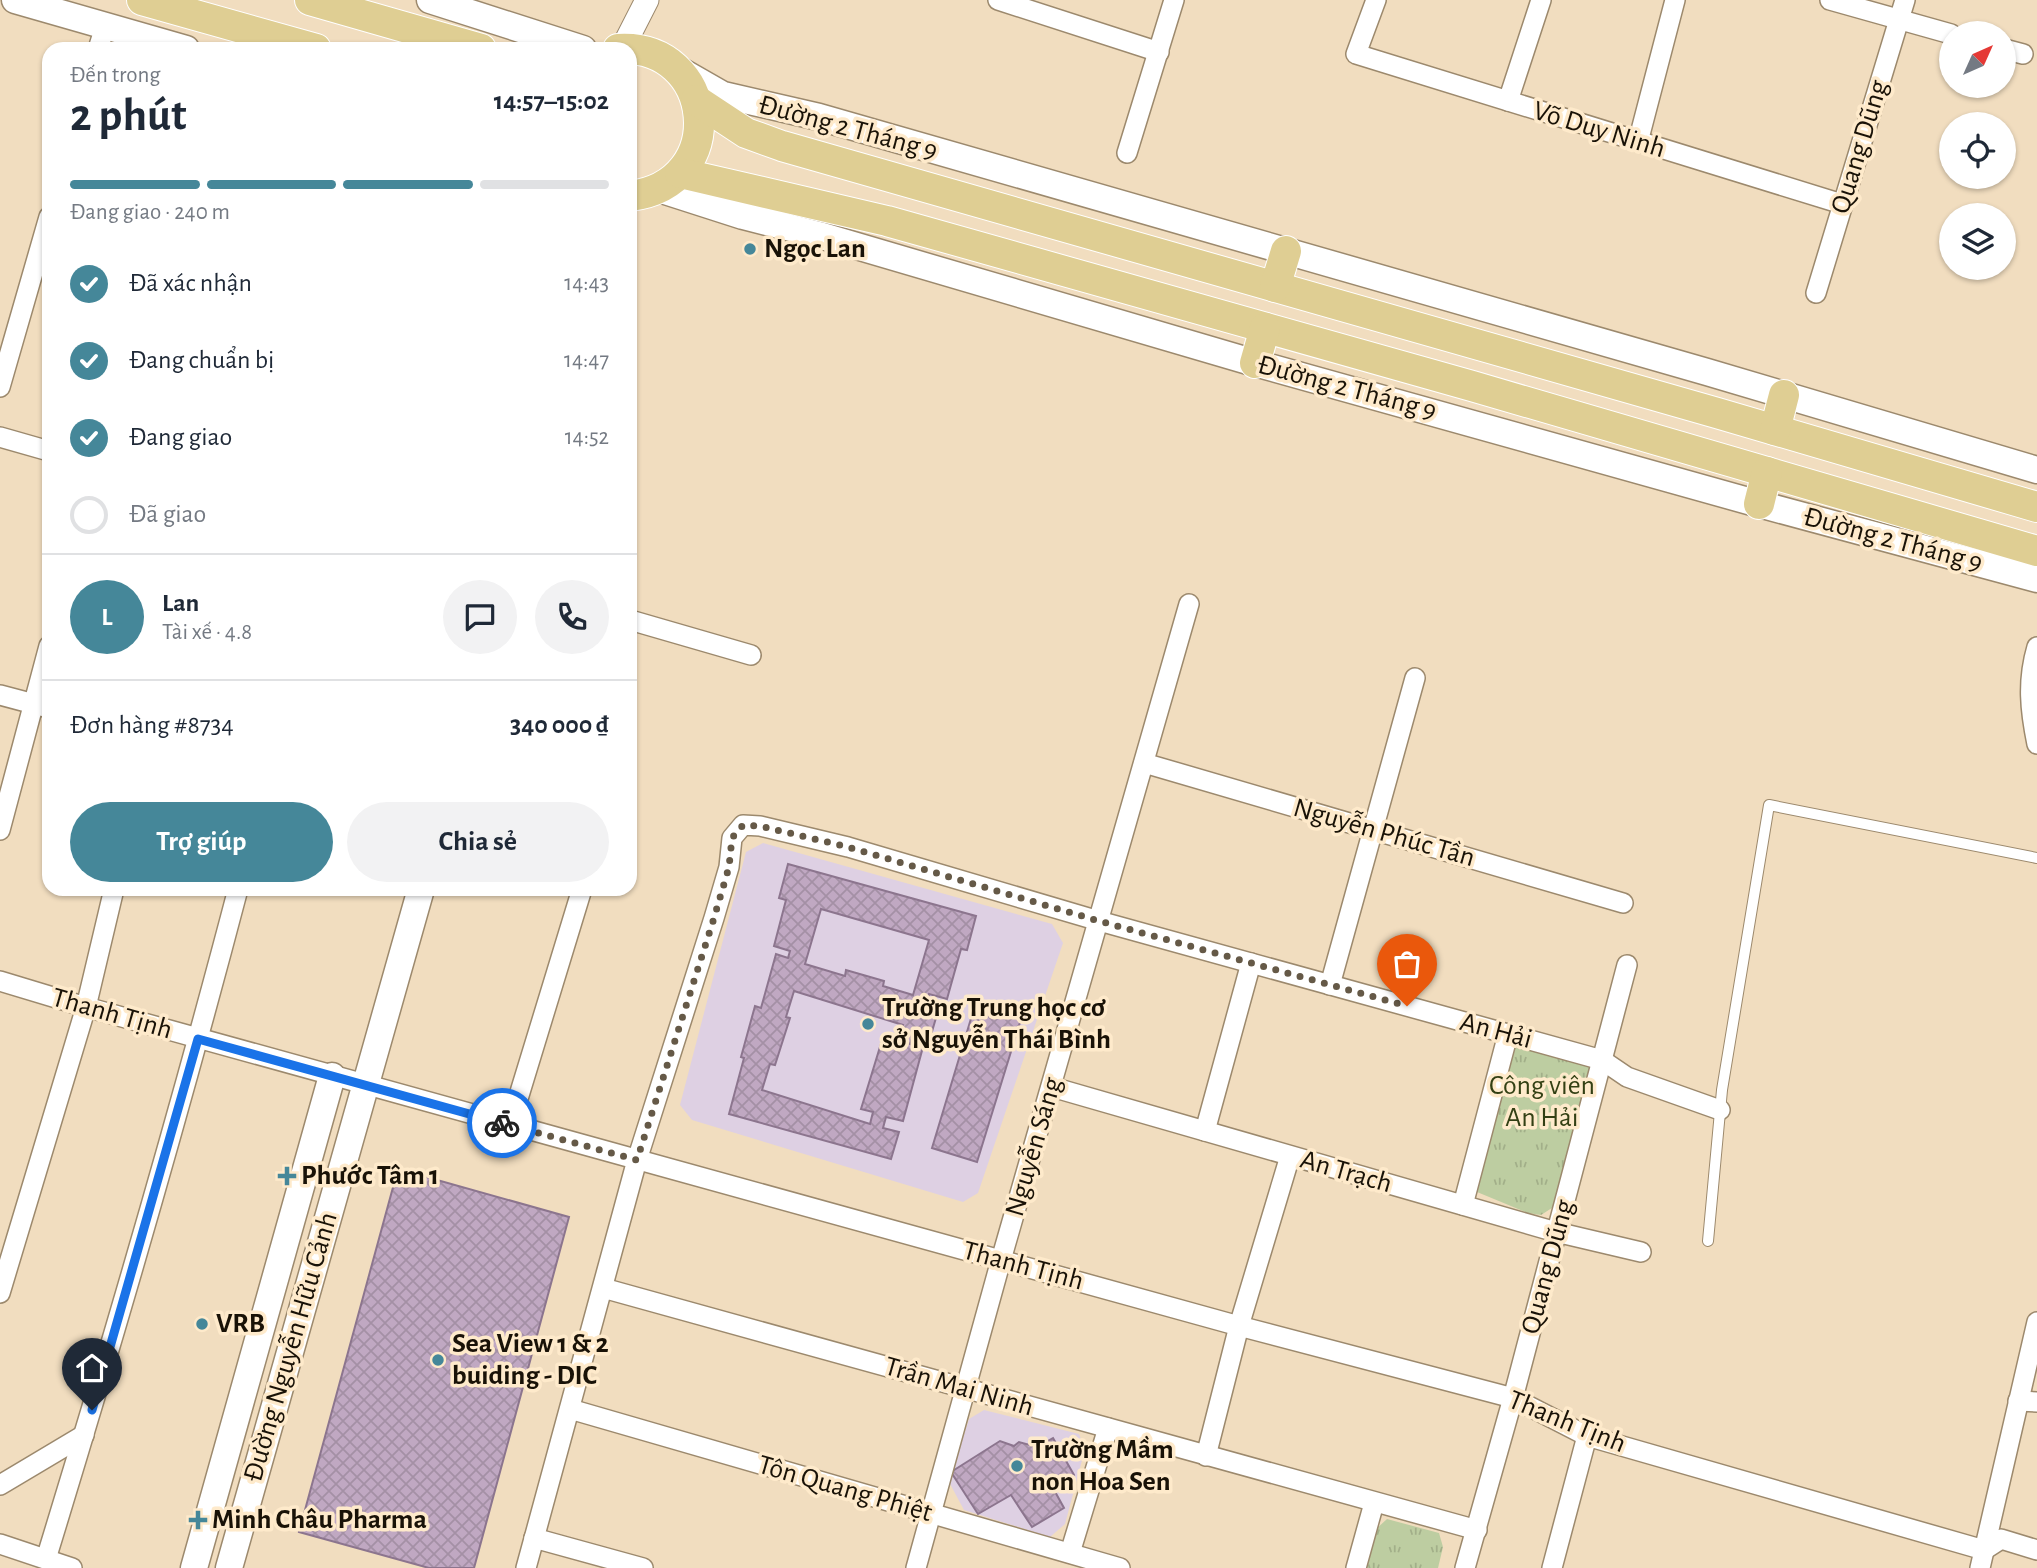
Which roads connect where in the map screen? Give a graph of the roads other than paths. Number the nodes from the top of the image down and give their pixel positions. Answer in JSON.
{"nodes":[{"id":1,"x":15,"y":0,"type":"edge"},
{"id":2,"x":142,"y":0,"type":"edge"},
{"id":3,"x":310,"y":0,"type":"edge"},
{"id":4,"x":430,"y":0,"type":"edge"},
{"id":5,"x":647,"y":0,"type":"edge"},
{"id":6,"x":998,"y":0,"type":"edge"},
{"id":7,"x":1174,"y":0,"type":"edge"},
{"id":8,"x":1376,"y":0,"type":"edge"},
{"id":9,"x":1541,"y":0,"type":"edge"},
{"id":10,"x":1675,"y":0,"type":"edge"},
{"id":11,"x":1830,"y":0,"type":"edge"},
{"id":12,"x":1905,"y":0,"type":"edge"},
{"id":13,"x":1899,"y":19,"type":"junction"},
{"id":14,"x":1939,"y":31,"type":"edge"},
{"id":15,"x":102,"y":38,"type":"edge"},
{"id":16,"x":133,"y":42,"type":"edge"},
{"id":17,"x":291,"y":42,"type":"edge"},
{"id":18,"x":457,"y":42,"type":"edge"},
{"id":19,"x":561,"y":42,"type":"edge"},
{"id":20,"x":624,"y":42,"type":"edge"},
{"id":21,"x":637,"y":51,"type":"edge"},
{"id":22,"x":1159,"y":52,"type":"junction"},
{"id":23,"x":2016,"y":52,"type":"edge"},
{"id":24,"x":2024,"y":54,"type":"dead end"},
{"id":25,"x":673,"y":66,"type":"junction"},
{"id":26,"x":696,"y":100,"type":"junction"},
{"id":27,"x":1507,"y":102,"type":"junction"},
{"id":28,"x":1638,"y":142,"type":"junction"},
{"id":29,"x":1127,"y":153,"type":"dead end"},
{"id":30,"x":670,"y":181,"type":"junction"},
{"id":31,"x":637,"y":193,"type":"edge"},
{"id":32,"x":1842,"y":204,"type":"junction"},
{"id":33,"x":42,"y":245,"type":"edge"},
{"id":34,"x":1286,"y":251,"type":"junction"},
{"id":35,"x":1275,"y":287,"type":"junction"},
{"id":36,"x":1816,"y":293,"type":"dead end"},
{"id":37,"x":1265,"y":328,"type":"junction"},
{"id":38,"x":1255,"y":363,"type":"junction"},
{"id":39,"x":0,"y":387,"type":"edge"},
{"id":40,"x":1784,"y":395,"type":"junction"},
{"id":41,"x":1775,"y":430,"type":"junction"},
{"id":42,"x":0,"y":437,"type":"edge"},
{"id":43,"x":42,"y":448,"type":"edge"},
{"id":44,"x":2037,"y":470,"type":"edge"},
{"id":45,"x":1767,"y":472,"type":"junction"},
{"id":46,"x":1759,"y":504,"type":"junction"},
{"id":47,"x":2037,"y":507,"type":"edge"},
{"id":48,"x":2037,"y":551,"type":"edge"},
{"id":49,"x":2037,"y":579,"type":"edge"},
{"id":50,"x":1189,"y":604,"type":"dead end"},
{"id":51,"x":637,"y":622,"type":"edge"},
{"id":52,"x":2037,"y":647,"type":"edge"},
{"id":53,"x":751,"y":655,"type":"dead end"},
{"id":54,"x":1415,"y":678,"type":"dead end"},
{"id":55,"x":0,"y":695,"type":"edge"},
{"id":56,"x":41,"y":706,"type":"edge"},
{"id":57,"x":2037,"y":744,"type":"edge"},
{"id":58,"x":1144,"y":763,"type":"junction"},
{"id":59,"x":0,"y":830,"type":"edge"},
{"id":60,"x":1372,"y":830,"type":"junction"},
{"id":61,"x":2037,"y":858,"type":"edge"},
{"id":62,"x":112,"y":896,"type":"edge"},
{"id":63,"x":236,"y":896,"type":"edge"},
{"id":64,"x":419,"y":896,"type":"edge"},
{"id":65,"x":580,"y":896,"type":"edge"},
{"id":66,"x":1623,"y":903,"type":"dead end"},
{"id":67,"x":1099,"y":921,"type":"junction"},
{"id":68,"x":1251,"y":963,"type":"junction"},
{"id":69,"x":1626,"y":965,"type":"dead end"},
{"id":70,"x":0,"y":982,"type":"edge"},
{"id":71,"x":1330,"y":985,"type":"junction"},
{"id":72,"x":86,"y":1007,"type":"junction"},
{"id":73,"x":1508,"y":1034,"type":"junction"},
{"id":74,"x":198,"y":1039,"type":"junction"},
{"id":75,"x":1602,"y":1060,"type":"junction"},
{"id":76,"x":332,"y":1076,"type":"junction"},
{"id":77,"x":365,"y":1085,"type":"junction"},
{"id":78,"x":1052,"y":1087,"type":"junction"},
{"id":79,"x":1720,"y":1110,"type":"junction"},
{"id":80,"x":510,"y":1125,"type":"junction"},
{"id":81,"x":1205,"y":1131,"type":"junction"},
{"id":82,"x":1290,"y":1156,"type":"junction"},
{"id":83,"x":637,"y":1160,"type":"junction"},
{"id":84,"x":1463,"y":1205,"type":"junction"},
{"id":85,"x":1556,"y":1232,"type":"junction"},
{"id":86,"x":1708,"y":1241,"type":"dead end"},
{"id":87,"x":1641,"y":1252,"type":"dead end"},
{"id":88,"x":1001,"y":1260,"type":"junction"},
{"id":89,"x":603,"y":1288,"type":"junction"},
{"id":90,"x":0,"y":1293,"type":"edge"},
{"id":91,"x":2037,"y":1322,"type":"edge"},
{"id":92,"x":1240,"y":1326,"type":"junction"},
{"id":93,"x":967,"y":1389,"type":"junction"},
{"id":94,"x":1514,"y":1398,"type":"junction"},
{"id":95,"x":2028,"y":1401,"type":"edge"},
{"id":96,"x":570,"y":1409,"type":"junction"},
{"id":97,"x":1108,"y":1428,"type":"junction"},
{"id":98,"x":84,"y":1435,"type":"junction"},
{"id":99,"x":1587,"y":1436,"type":"junction"},
{"id":100,"x":1206,"y":1456,"type":"junction"},
{"id":101,"x":0,"y":1485,"type":"edge"},
{"id":102,"x":1374,"y":1503,"type":"junction"},
{"id":103,"x":931,"y":1514,"type":"junction"},
{"id":104,"x":1477,"y":1530,"type":"junction"},
{"id":105,"x":534,"y":1538,"type":"junction"},
{"id":106,"x":0,"y":1544,"type":"edge"},
{"id":107,"x":2037,"y":1550,"type":"edge"},
{"id":108,"x":1070,"y":1553,"type":"junction"},
{"id":109,"x":46,"y":1559,"type":"junction"},
{"id":110,"x":1982,"y":1559,"type":"edge"},
{"id":111,"x":72,"y":1568,"type":"edge"},
{"id":112,"x":194,"y":1568,"type":"edge"},
{"id":113,"x":229,"y":1568,"type":"edge"},
{"id":114,"x":526,"y":1568,"type":"edge"},
{"id":115,"x":643,"y":1568,"type":"edge"},
{"id":116,"x":916,"y":1568,"type":"edge"},
{"id":117,"x":1120,"y":1568,"type":"edge"},
{"id":118,"x":1356,"y":1568,"type":"edge"},
{"id":119,"x":1465,"y":1568,"type":"edge"},
{"id":120,"x":1552,"y":1568,"type":"edge"}],
"edges":[{"from":1,"to":15,"type":"main road"},
{"from":2,"to":17,"type":"main road"},
{"from":3,"to":18,"type":"main road"},
{"from":4,"to":19,"type":"main road"},
{"from":5,"to":20,"type":"street"},
{"from":6,"to":22,"type":"street"},
{"from":7,"to":22,"type":"street"},
{"from":8,"to":27,"type":"street","name":"Võ Duy Ninh"},
{"from":9,"to":27,"type":"street"},
{"from":10,"to":28,"type":"street"},
{"from":11,"to":13,"type":"street"},
{"from":12,"to":13,"type":"street","name":"Quang Dũng"},
{"from":13,"to":14,"type":"street"},
{"from":13,"to":32,"type":"street","name":"Quang Dũng"},
{"from":15,"to":16,"type":"main road"},
{"from":21,"to":25,"type":"main road"},
{"from":22,"to":29,"type":"street"},
{"from":23,"to":24,"type":"street"},
{"from":25,"to":26,"type":"main road"},
{"from":25,"to":34,"type":"main road","name":"Đường 2 Tháng 9"},
{"from":26,"to":30,"type":"main road"},
{"from":26,"to":35,"type":"main road","name":"Đường 2 Tháng 9"},
{"from":27,"to":28,"type":"street","name":"Võ Duy Ninh"},
{"from":28,"to":32,"type":"street","name":"Võ Duy Ninh"},
{"from":30,"to":31,"type":"main road"},
{"from":30,"to":37,"type":"main road","name":"Đường 2 Tháng 9"},
{"from":30,"to":38,"type":"main road","name":"Đường 2 Tháng 9"},
{"from":32,"to":36,"type":"street","name":"Quang Dũng"},
{"from":33,"to":39,"type":"street"},
{"from":34,"to":35,"type":"main road"},
{"from":34,"to":40,"type":"main road","name":"Đường 2 Tháng 9"},
{"from":35,"to":41,"type":"main road","name":"Đường 2 Tháng 9"},
{"from":37,"to":38,"type":"main road"},
{"from":37,"to":45,"type":"main road","name":"Đường 2 Tháng 9"},
{"from":38,"to":46,"type":"main road","name":"Đường 2 Tháng 9"},
{"from":40,"to":41,"type":"main road"},
{"from":40,"to":44,"type":"main road","name":"Đường 2 Tháng 9"},
{"from":41,"to":47,"type":"main road","name":"Đường 2 Tháng 9"},
{"from":42,"to":43,"type":"street"},
{"from":45,"to":46,"type":"main road"},
{"from":45,"to":48,"type":"main road","name":"Đường 2 Tháng 9"},
{"from":46,"to":49,"type":"main road","name":"Đường 2 Tháng 9"},
{"from":50,"to":58,"type":"street","name":"Nguyễn Sáng"},
{"from":51,"to":53,"type":"street"},
{"from":52,"to":57,"type":"street"},
{"from":54,"to":60,"type":"street"},
{"from":55,"to":56,"type":"street"},
{"from":56,"to":59,"type":"street"},
{"from":58,"to":60,"type":"street","name":"Nguyễn Phúc Tần"},
{"from":58,"to":67,"type":"street","name":"Nguyễn Sáng"},
{"from":60,"to":66,"type":"street","name":"Nguyễn Phúc Tần"},
{"from":60,"to":71,"type":"street"},
{"from":61,"to":79,"type":"lane"},
{"from":62,"to":72,"type":"street"},
{"from":63,"to":74,"type":"street"},
{"from":64,"to":77,"type":"main road","name":"Đường Nguyễn Hữu Cảnh"},
{"from":65,"to":80,"type":"street"},
{"from":67,"to":68,"type":"street","name":"An Hải"},
{"from":67,"to":78,"type":"street","name":"Nguyễn Sáng"},
{"from":67,"to":83,"type":"street","name":"An Hải"},
{"from":68,"to":71,"type":"street","name":"An Hải"},
{"from":68,"to":81,"type":"street"},
{"from":69,"to":75,"type":"street","name":"Quang Dũng"},
{"from":70,"to":72,"type":"street","name":"Thanh Tịnh"},
{"from":71,"to":73,"type":"street","name":"An Hải"},
{"from":72,"to":74,"type":"street","name":"Thanh Tịnh"},
{"from":72,"to":90,"type":"street"},
{"from":73,"to":75,"type":"street","name":"An Hải"},
{"from":73,"to":84,"type":"street"},
{"from":74,"to":76,"type":"street","name":"Thanh Tịnh"},
{"from":74,"to":98,"type":"street"},
{"from":75,"to":79,"type":"street","name":"An Hải"},
{"from":75,"to":85,"type":"street","name":"Quang Dũng"},
{"from":76,"to":77,"type":"street","name":"Thanh Tịnh"},
{"from":76,"to":112,"type":"main road","name":"Đường Nguyễn Hữu Cảnh"},
{"from":77,"to":80,"type":"street","name":"Thanh Tịnh"},
{"from":77,"to":113,"type":"main road","name":"Đường Nguyễn Hữu Cảnh"},
{"from":78,"to":81,"type":"street","name":"An Trạch"},
{"from":78,"to":88,"type":"street","name":"Nguyễn Sáng"},
{"from":79,"to":86,"type":"lane"},
{"from":80,"to":83,"type":"street","name":"Thanh Tịnh"},
{"from":81,"to":82,"type":"street","name":"An Trạch"},
{"from":82,"to":84,"type":"street","name":"An Trạch"},
{"from":82,"to":92,"type":"street"},
{"from":83,"to":88,"type":"street","name":"Thanh Tịnh"},
{"from":83,"to":89,"type":"street"},
{"from":84,"to":85,"type":"street","name":"An Trạch"},
{"from":85,"to":87,"type":"street","name":"An Trạch"},
{"from":85,"to":94,"type":"street","name":"Quang Dũng"},
{"from":88,"to":92,"type":"street","name":"Thanh Tịnh"},
{"from":88,"to":93,"type":"street","name":"Nguyễn Sáng"},
{"from":89,"to":93,"type":"street","name":"Trần Mai Ninh"},
{"from":89,"to":96,"type":"street"},
{"from":91,"to":95,"type":"street"},
{"from":92,"to":94,"type":"street","name":"Thanh Tịnh"},
{"from":92,"to":100,"type":"street"},
{"from":93,"to":97,"type":"street","name":"Trần Mai Ninh"},
{"from":93,"to":103,"type":"street","name":"Nguyễn Sáng"},
{"from":94,"to":99,"type":"street","name":"Thanh Tịnh"},
{"from":94,"to":104,"type":"street","name":"Quang Dũng"},
{"from":95,"to":110,"type":"street"},
{"from":96,"to":103,"type":"street","name":"Tôn Quang Phiệt"},
{"from":96,"to":105,"type":"street"},
{"from":97,"to":100,"type":"street","name":"Trần Mai Ninh"},
{"from":97,"to":108,"type":"street"},
{"from":98,"to":101,"type":"street"},
{"from":98,"to":109,"type":"street"},
{"from":99,"to":110,"type":"street","name":"Thanh Tịnh"},
{"from":99,"to":120,"type":"street"},
{"from":100,"to":102,"type":"street","name":"Trần Mai Ninh"},
{"from":102,"to":104,"type":"street","name":"Trần Mai Ninh"},
{"from":102,"to":118,"type":"street"},
{"from":103,"to":108,"type":"street","name":"Tôn Quang Phiệt"},
{"from":103,"to":116,"type":"street","name":"Nguyễn Sáng"},
{"from":104,"to":119,"type":"street","name":"Quang Dũng"},
{"from":105,"to":114,"type":"street"},
{"from":105,"to":115,"type":"street"},
{"from":106,"to":109,"type":"street"},
{"from":107,"to":110,"type":"street","name":"Thanh Tịnh"},
{"from":108,"to":117,"type":"street","name":"Tôn Quang Phiệt"},
{"from":109,"to":111,"type":"street"}]}
